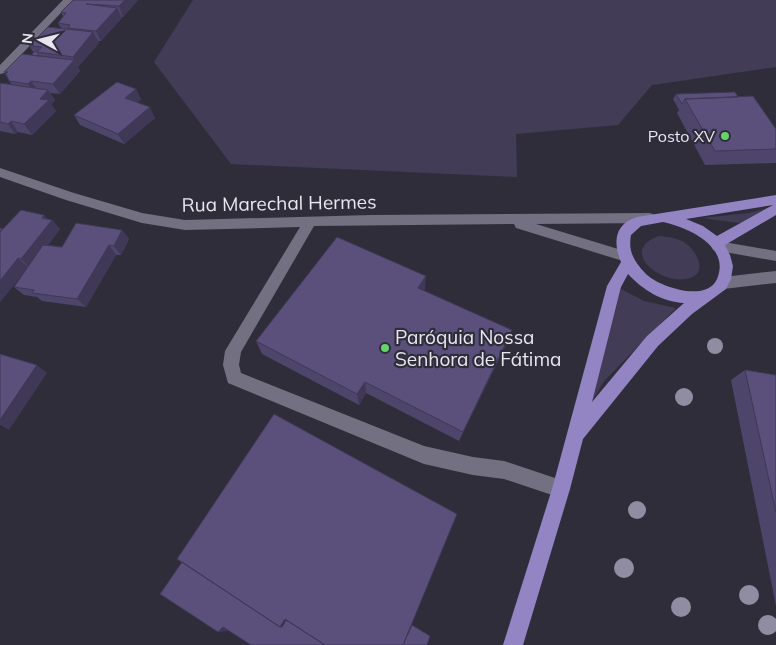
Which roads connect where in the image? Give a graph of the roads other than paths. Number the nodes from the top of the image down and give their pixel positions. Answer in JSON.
{"nodes":[{"id":1,"x":68,"y":0,"type":"edge"},
{"id":2,"x":0,"y":71,"type":"edge"},
{"id":3,"x":0,"y":172,"type":"edge"},
{"id":4,"x":776,"y":200,"type":"edge"},
{"id":5,"x":776,"y":209,"type":"edge"},
{"id":6,"x":657,"y":218,"type":"junction"},
{"id":7,"x":506,"y":219,"type":"junction"},
{"id":8,"x":310,"y":222,"type":"junction"},
{"id":9,"x":717,"y":244,"type":"junction"},
{"id":10,"x":776,"y":256,"type":"edge"},
{"id":11,"x":625,"y":260,"type":"junction"},
{"id":12,"x":776,"y":277,"type":"edge"},
{"id":13,"x":718,"y":287,"type":"junction"},
{"id":14,"x":575,"y":437,"type":"junction"},
{"id":15,"x":561,"y":489,"type":"junction"},
{"id":16,"x":513,"y":645,"type":"edge"}],
"edges":[{"from":1,"to":2,"type":"street"},
{"from":3,"to":8,"type":"street","name":"Rua Marechal Hermes"},
{"from":4,"to":6,"type":"main road"},
{"from":5,"to":9,"type":"main road"},
{"from":6,"to":7,"type":"street","name":"Rua Marechal Hermes"},
{"from":6,"to":9,"type":"main road"},
{"from":6,"to":11,"type":"main road"},
{"from":7,"to":8,"type":"street","name":"Rua Marechal Hermes"},
{"from":7,"to":11,"type":"street","name":"Rua Marechal Hermes"},
{"from":8,"to":15,"type":"street"},
{"from":9,"to":10,"type":"street"},
{"from":9,"to":13,"type":"main road"},
{"from":11,"to":13,"type":"main road"},
{"from":11,"to":14,"type":"main road"},
{"from":12,"to":13,"type":"street"},
{"from":13,"to":14,"type":"main road"},
{"from":14,"to":15,"type":"main road"},
{"from":15,"to":16,"type":"main road"}]}
